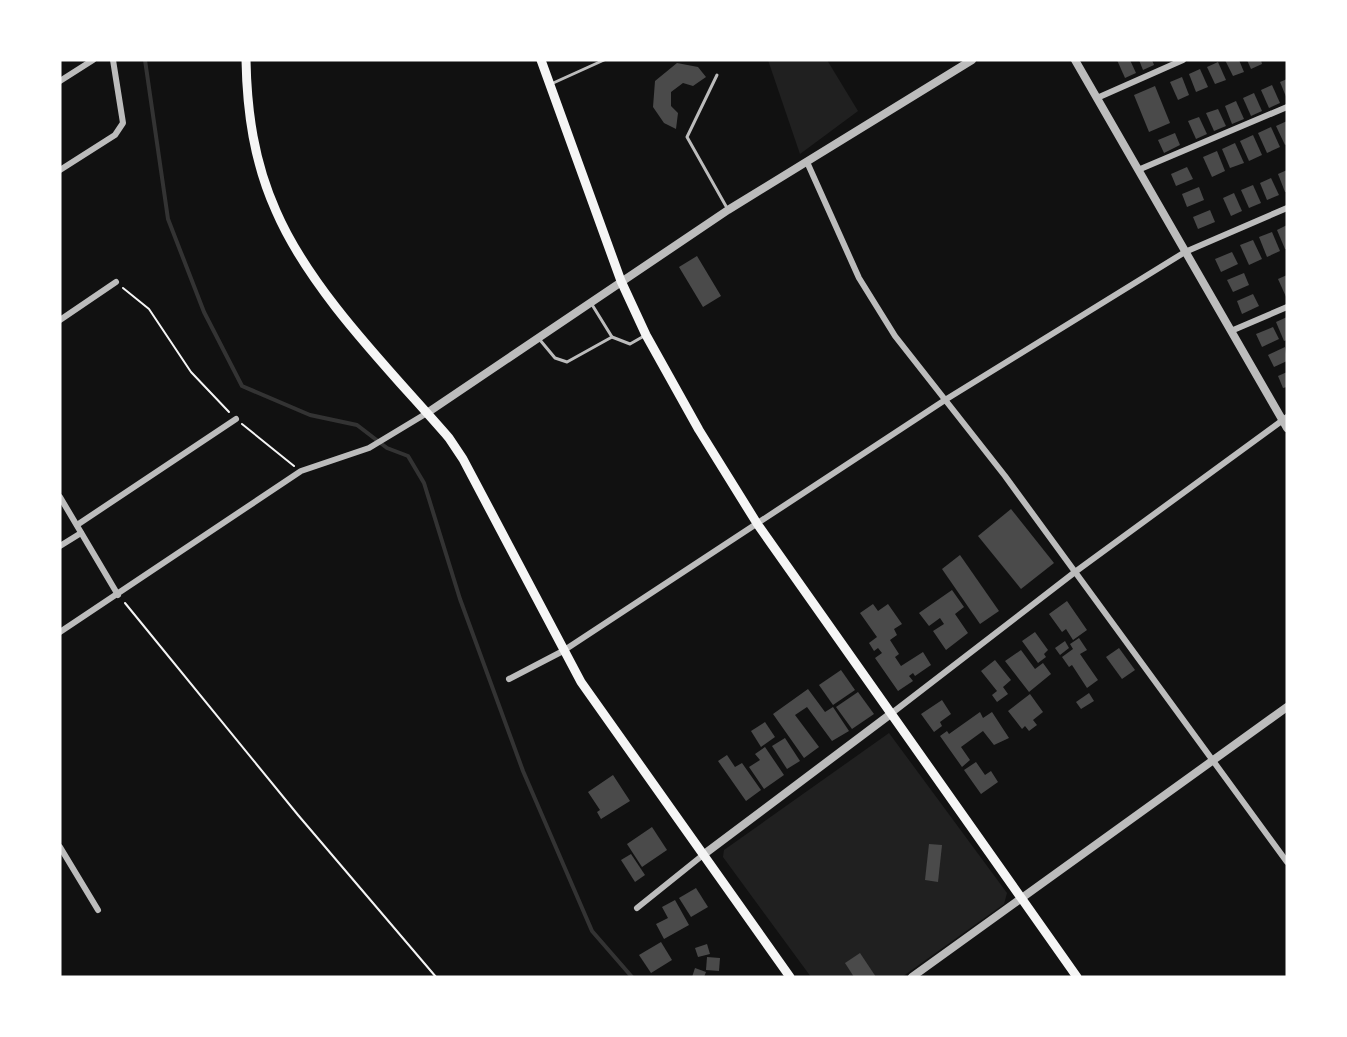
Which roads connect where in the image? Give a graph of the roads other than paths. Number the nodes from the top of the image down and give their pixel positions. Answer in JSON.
{"nodes":[{"id":1,"x":93,"y":60,"type":"edge"},
{"id":2,"x":113,"y":60,"type":"edge"},
{"id":3,"x":246,"y":60,"type":"edge"},
{"id":4,"x":541,"y":60,"type":"edge"},
{"id":5,"x":604,"y":60,"type":"edge"},
{"id":6,"x":972,"y":60,"type":"edge"},
{"id":7,"x":1075,"y":60,"type":"edge"},
{"id":8,"x":1184,"y":60,"type":"edge"},
{"id":9,"x":717,"y":75,"type":"dead end"},
{"id":10,"x":60,"y":81,"type":"edge"},
{"id":11,"x":551,"y":84,"type":"junction"},
{"id":12,"x":1096,"y":98,"type":"junction"},
{"id":13,"x":1287,"y":107,"type":"edge"},
{"id":14,"x":807,"y":162,"type":"junction"},
{"id":15,"x":1138,"y":170,"type":"junction"},
{"id":16,"x":60,"y":171,"type":"edge"},
{"id":17,"x":1287,"y":208,"type":"edge"},
{"id":18,"x":728,"y":210,"type":"junction"},
{"id":19,"x":1185,"y":252,"type":"junction"},
{"id":20,"x":621,"y":281,"type":"junction"},
{"id":21,"x":116,"y":282,"type":"road end"},
{"id":22,"x":590,"y":302,"type":"junction"},
{"id":23,"x":1287,"y":307,"type":"edge"},
{"id":24,"x":60,"y":320,"type":"edge"},
{"id":25,"x":1231,"y":331,"type":"junction"},
{"id":26,"x":646,"y":335,"type":"junction"},
{"id":27,"x":538,"y":337,"type":"junction"},
{"id":28,"x":612,"y":337,"type":"junction"},
{"id":29,"x":945,"y":400,"type":"junction"},
{"id":30,"x":427,"y":412,"type":"junction"},
{"id":31,"x":236,"y":419,"type":"road end"},
{"id":32,"x":1286,"y":422,"type":"edge"},
{"id":33,"x":60,"y":497,"type":"edge"},
{"id":34,"x":77,"y":525,"type":"junction"},
{"id":35,"x":758,"y":525,"type":"junction"},
{"id":36,"x":81,"y":533,"type":"junction"},
{"id":37,"x":60,"y":546,"type":"edge"},
{"id":38,"x":1075,"y":572,"type":"junction"},
{"id":39,"x":118,"y":595,"type":"junction"},
{"id":40,"x":60,"y":632,"type":"edge"},
{"id":41,"x":563,"y":651,"type":"junction"},
{"id":42,"x":509,"y":679,"type":"dead end"},
{"id":43,"x":1287,"y":707,"type":"edge"},
{"id":44,"x":892,"y":714,"type":"junction"},
{"id":45,"x":1213,"y":760,"type":"junction"},
{"id":46,"x":60,"y":847,"type":"edge"},
{"id":47,"x":703,"y":855,"type":"junction"},
{"id":48,"x":1287,"y":862,"type":"edge"},
{"id":49,"x":1020,"y":899,"type":"junction"},
{"id":50,"x":638,"y":908,"type":"dead end"},
{"id":51,"x":98,"y":910,"type":"dead end"},
{"id":52,"x":790,"y":977,"type":"edge"},
{"id":53,"x":912,"y":977,"type":"edge"},
{"id":54,"x":1077,"y":977,"type":"edge"}],
"edges":[{"from":1,"to":10,"type":"street"},
{"from":2,"to":16,"type":"street"},
{"from":3,"to":30,"type":"main road"},
{"from":4,"to":11,"type":"main road"},
{"from":5,"to":11,"type":"lane"},
{"from":6,"to":14,"type":"street"},
{"from":7,"to":12,"type":"street"},
{"from":8,"to":12,"type":"street"},
{"from":9,"to":18,"type":"lane"},
{"from":11,"to":20,"type":"main road"},
{"from":12,"to":15,"type":"street"},
{"from":13,"to":15,"type":"street"},
{"from":14,"to":18,"type":"street"},
{"from":14,"to":29,"type":"street"},
{"from":15,"to":19,"type":"street"},
{"from":17,"to":19,"type":"street"},
{"from":18,"to":20,"type":"street"},
{"from":19,"to":25,"type":"street"},
{"from":19,"to":29,"type":"street"},
{"from":20,"to":22,"type":"street"},
{"from":20,"to":26,"type":"main road"},
{"from":21,"to":24,"type":"street"},
{"from":22,"to":27,"type":"street"},
{"from":22,"to":28,"type":"lane"},
{"from":23,"to":25,"type":"street"},
{"from":25,"to":32,"type":"street"},
{"from":26,"to":28,"type":"lane"},
{"from":26,"to":35,"type":"main road"},
{"from":27,"to":28,"type":"lane"},
{"from":27,"to":30,"type":"street"},
{"from":29,"to":35,"type":"street"},
{"from":29,"to":38,"type":"street"},
{"from":30,"to":39,"type":"street"},
{"from":30,"to":41,"type":"main road"},
{"from":31,"to":34,"type":"street"},
{"from":32,"to":38,"type":"street"},
{"from":33,"to":34,"type":"street"},
{"from":34,"to":36,"type":"street"},
{"from":35,"to":41,"type":"street"},
{"from":35,"to":44,"type":"main road"},
{"from":36,"to":37,"type":"street"},
{"from":36,"to":39,"type":"street"},
{"from":38,"to":44,"type":"street"},
{"from":38,"to":45,"type":"street"},
{"from":39,"to":40,"type":"street"},
{"from":41,"to":42,"type":"street"},
{"from":41,"to":47,"type":"main road"},
{"from":43,"to":45,"type":"street"},
{"from":44,"to":47,"type":"street"},
{"from":44,"to":49,"type":"main road"},
{"from":45,"to":48,"type":"street"},
{"from":45,"to":49,"type":"street"},
{"from":46,"to":51,"type":"street"},
{"from":47,"to":50,"type":"street"},
{"from":47,"to":52,"type":"main road"},
{"from":49,"to":53,"type":"street"},
{"from":49,"to":54,"type":"main road"}]}
